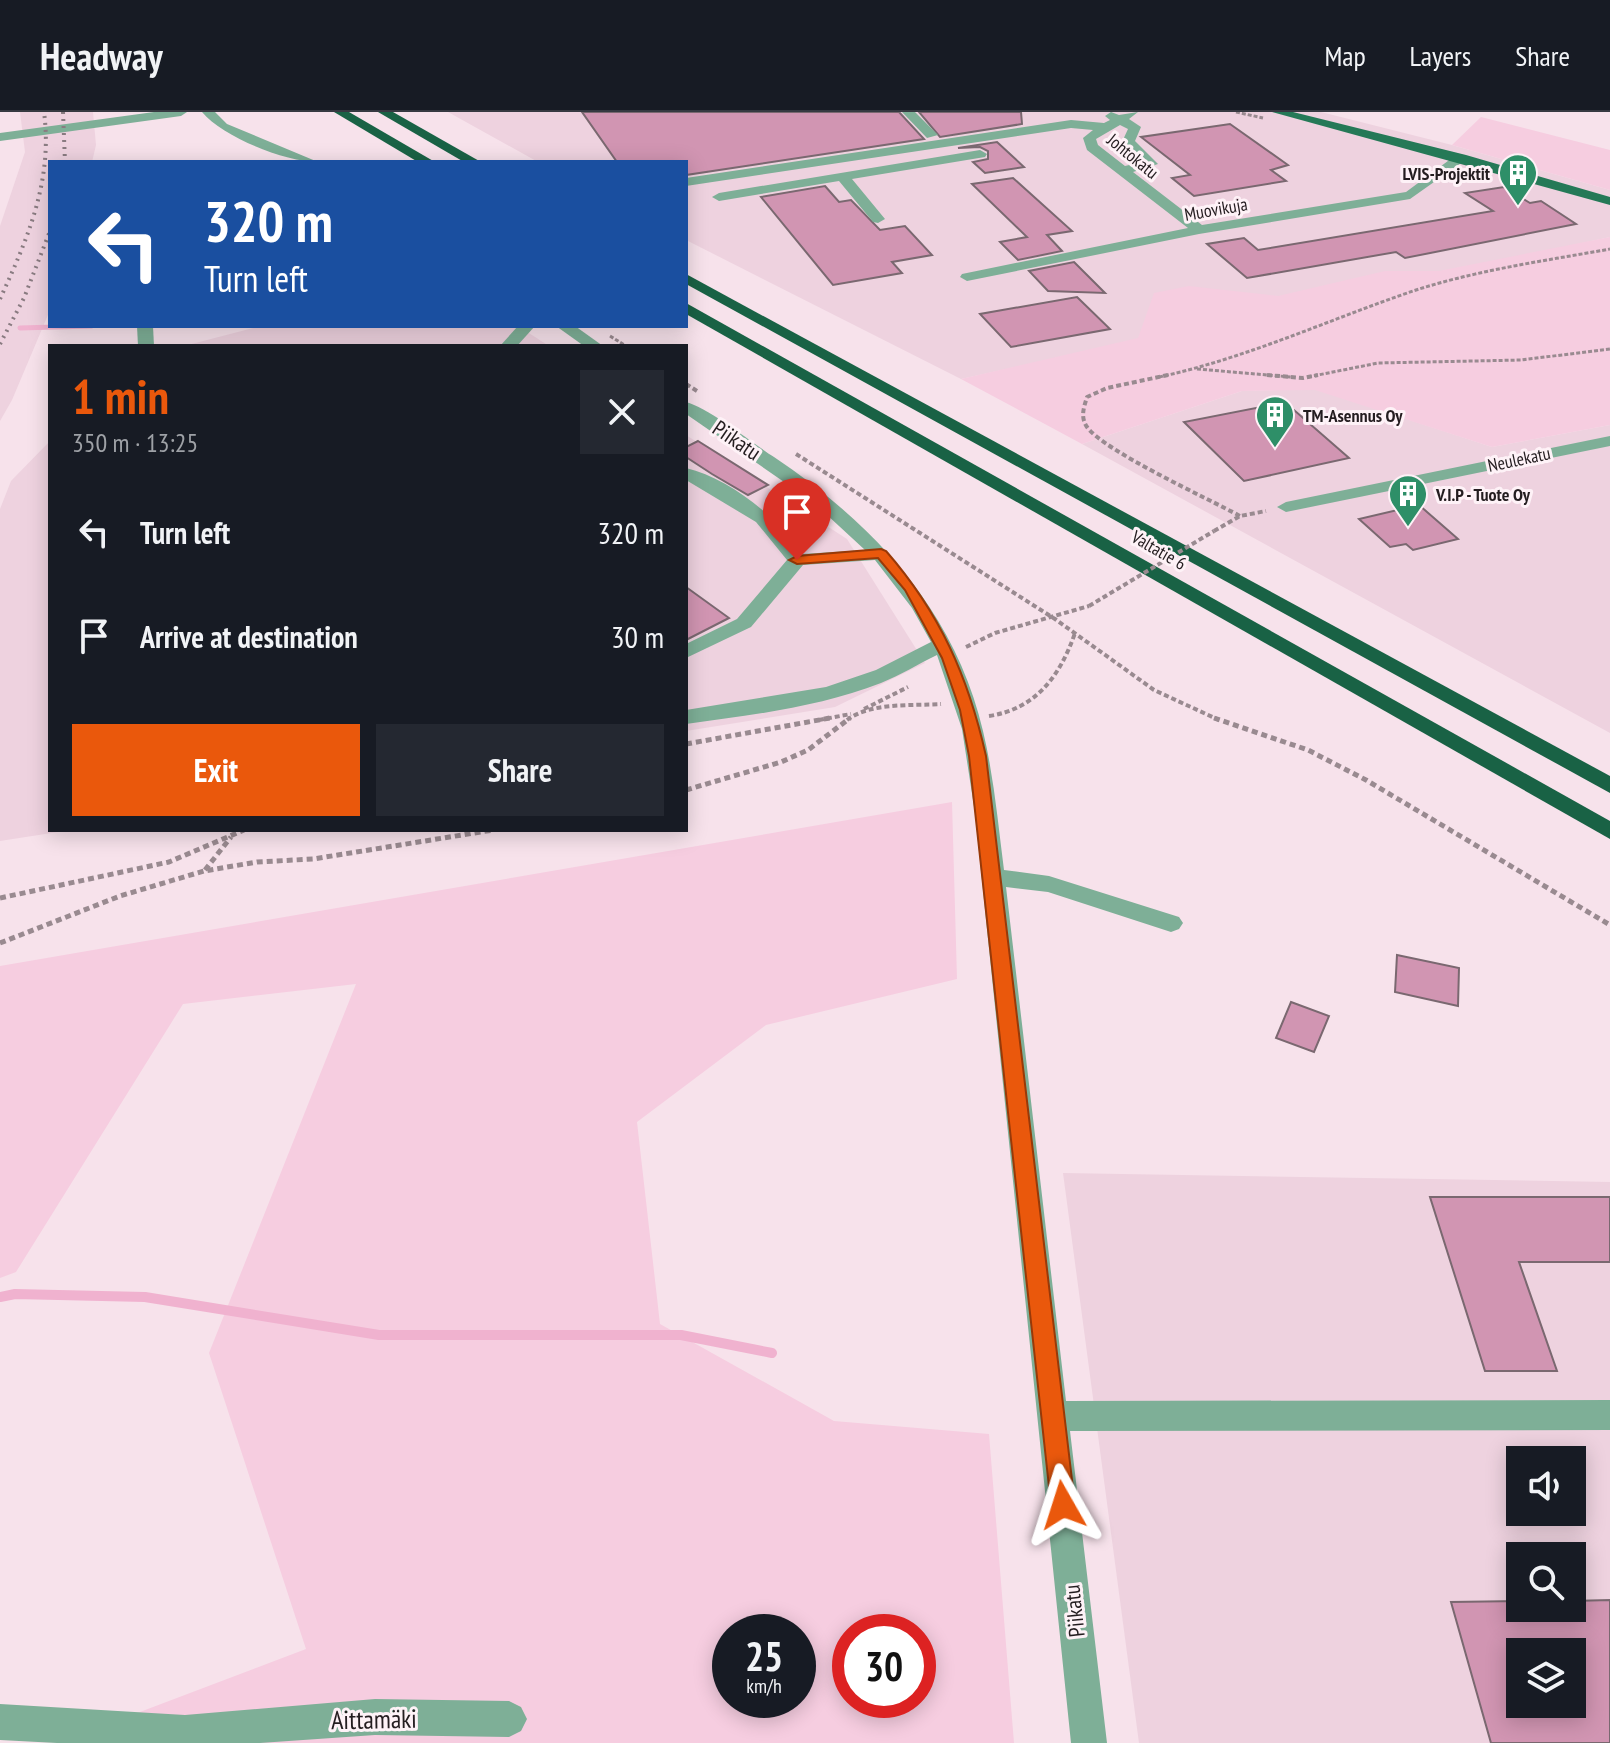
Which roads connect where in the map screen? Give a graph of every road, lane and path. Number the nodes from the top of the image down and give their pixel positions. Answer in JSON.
{"nodes":[{"id":1,"x":181,"y":112,"type":"edge"},
{"id":2,"x":208,"y":112,"type":"edge"},
{"id":3,"x":340,"y":112,"type":"edge"},
{"id":4,"x":384,"y":112,"type":"edge"},
{"id":5,"x":908,"y":112,"type":"edge"},
{"id":6,"x":1093,"y":112,"type":"edge"},
{"id":7,"x":1278,"y":112,"type":"edge"},
{"id":8,"x":1126,"y":115,"type":"edge"},
{"id":9,"x":1104,"y":127,"type":"junction"},
{"id":10,"x":932,"y":135,"type":"dead end"},
{"id":11,"x":0,"y":137,"type":"edge"},
{"id":12,"x":1089,"y":138,"type":"junction"},
{"id":13,"x":1046,"y":143,"type":"dead end"},
{"id":14,"x":999,"y":151,"type":"dead end"},
{"id":15,"x":1461,"y":158,"type":"junction"},
{"id":16,"x":306,"y":160,"type":"edge"},
{"id":17,"x":424,"y":160,"type":"edge"},
{"id":18,"x":470,"y":160,"type":"edge"},
{"id":19,"x":1121,"y":171,"type":"junction"},
{"id":20,"x":843,"y":177,"type":"junction"},
{"id":21,"x":688,"y":182,"type":"edge"},
{"id":22,"x":719,"y":197,"type":"dead end"},
{"id":23,"x":1610,"y":201,"type":"edge"},
{"id":24,"x":878,"y":219,"type":"dead end"},
{"id":25,"x":1199,"y":230,"type":"junction"},
{"id":26,"x":1610,"y":249,"type":"edge"},
{"id":27,"x":967,"y":277,"type":"dead end"},
{"id":28,"x":688,"y":279,"type":"edge"},
{"id":29,"x":688,"y":309,"type":"edge"},
{"id":30,"x":525,"y":328,"type":"edge"},
{"id":31,"x":567,"y":328,"type":"edge"},
{"id":32,"x":510,"y":344,"type":"edge"},
{"id":33,"x":592,"y":344,"type":"edge"},
{"id":34,"x":1610,"y":349,"type":"edge"},
{"id":35,"x":1196,"y":369,"type":"junction"},
{"id":36,"x":692,"y":400,"type":"edge"},
{"id":37,"x":1610,"y":441,"type":"edge"},
{"id":38,"x":789,"y":449,"type":"dead end"},
{"id":39,"x":688,"y":474,"type":"edge"},
{"id":40,"x":1286,"y":507,"type":"dead end"},
{"id":41,"x":881,"y":554,"type":"junction"},
{"id":42,"x":797,"y":560,"type":"junction"},
{"id":43,"x":1055,"y":619,"type":"junction"},
{"id":44,"x":1075,"y":633,"type":"junction"},
{"id":45,"x":942,"y":645,"type":"junction"},
{"id":46,"x":688,"y":651,"type":"edge"},
{"id":47,"x":968,"y":710,"type":"junction"},
{"id":48,"x":688,"y":717,"type":"edge"},
{"id":49,"x":1610,"y":786,"type":"edge"},
{"id":50,"x":688,"y":789,"type":"edge"},
{"id":51,"x":1610,"y":831,"type":"edge"},
{"id":52,"x":240,"y":832,"type":"edge"},
{"id":53,"x":481,"y":832,"type":"edge"},
{"id":54,"x":233,"y":835,"type":"junction"},
{"id":55,"x":204,"y":871,"type":"junction"},
{"id":56,"x":993,"y":877,"type":"junction"},
{"id":57,"x":0,"y":898,"type":"edge"},
{"id":58,"x":1171,"y":923,"type":"dead end"},
{"id":59,"x":1610,"y":925,"type":"edge"},
{"id":60,"x":0,"y":943,"type":"edge"},
{"id":61,"x":1610,"y":1415,"type":"edge"},
{"id":62,"x":1053,"y":1416,"type":"junction"},
{"id":63,"x":509,"y":1719,"type":"dead end"},
{"id":64,"x":0,"y":1722,"type":"edge"},
{"id":65,"x":1089,"y":1743,"type":"edge"}],
"edges":[{"from":1,"to":11,"type":"street"},
{"from":2,"to":16,"type":"street"},
{"from":3,"to":17,"type":"highway"},
{"from":4,"to":18,"type":"highway"},
{"from":5,"to":10,"type":"street"},
{"from":6,"to":8,"type":"street"},
{"from":7,"to":15,"type":"main road"},
{"from":8,"to":9,"type":"street","name":"Johtokatu"},
{"from":8,"to":19,"type":"street"},
{"from":9,"to":12,"type":"street","name":"Johtokatu"},
{"from":9,"to":21,"type":"street"},
{"from":12,"to":13,"type":"street"},
{"from":12,"to":19,"type":"street","name":"Johtokatu"},
{"from":14,"to":20,"type":"street"},
{"from":15,"to":23,"type":"main road"},
{"from":15,"to":25,"type":"street","name":"Muovikuja"},
{"from":19,"to":25,"type":"street","name":"Johtokatu"},
{"from":20,"to":22,"type":"street"},
{"from":20,"to":24,"type":"street"},
{"from":25,"to":27,"type":"street","name":"Muovikuja"},
{"from":26,"to":35,"type":"path"},
{"from":28,"to":49,"type":"highway","name":"Valtatie 6"},
{"from":29,"to":51,"type":"highway","name":"Valtatie 6"},
{"from":30,"to":32,"type":"street"},
{"from":31,"to":33,"type":"street"},
{"from":34,"to":35,"type":"path"},
{"from":35,"to":43,"type":"path","bridge":true},
{"from":36,"to":41,"type":"street","name":"Piikatu"},
{"from":37,"to":40,"type":"street","name":"Neulekatu"},
{"from":38,"to":43,"type":"path"},
{"from":39,"to":42,"type":"street"},
{"from":41,"to":42,"type":"street"},
{"from":41,"to":45,"type":"street","name":"Piikatu"},
{"from":42,"to":46,"type":"street"},
{"from":43,"to":44,"type":"path"},
{"from":44,"to":47,"type":"path"},
{"from":44,"to":59,"type":"path"},
{"from":45,"to":47,"type":"street","name":"Piikatu"},
{"from":45,"to":48,"type":"street"},
{"from":47,"to":50,"type":"path"},
{"from":47,"to":56,"type":"street","name":"Piikatu"},
{"from":52,"to":54,"type":"path"},
{"from":53,"to":55,"type":"path"},
{"from":54,"to":55,"type":"path"},
{"from":54,"to":57,"type":"path"},
{"from":55,"to":60,"type":"path"},
{"from":56,"to":58,"type":"street"},
{"from":56,"to":62,"type":"street","name":"Piikatu"},
{"from":61,"to":62,"type":"street"},
{"from":62,"to":65,"type":"street","name":"Piikatu"},
{"from":63,"to":64,"type":"street","name":"Aittamäki"}]}
